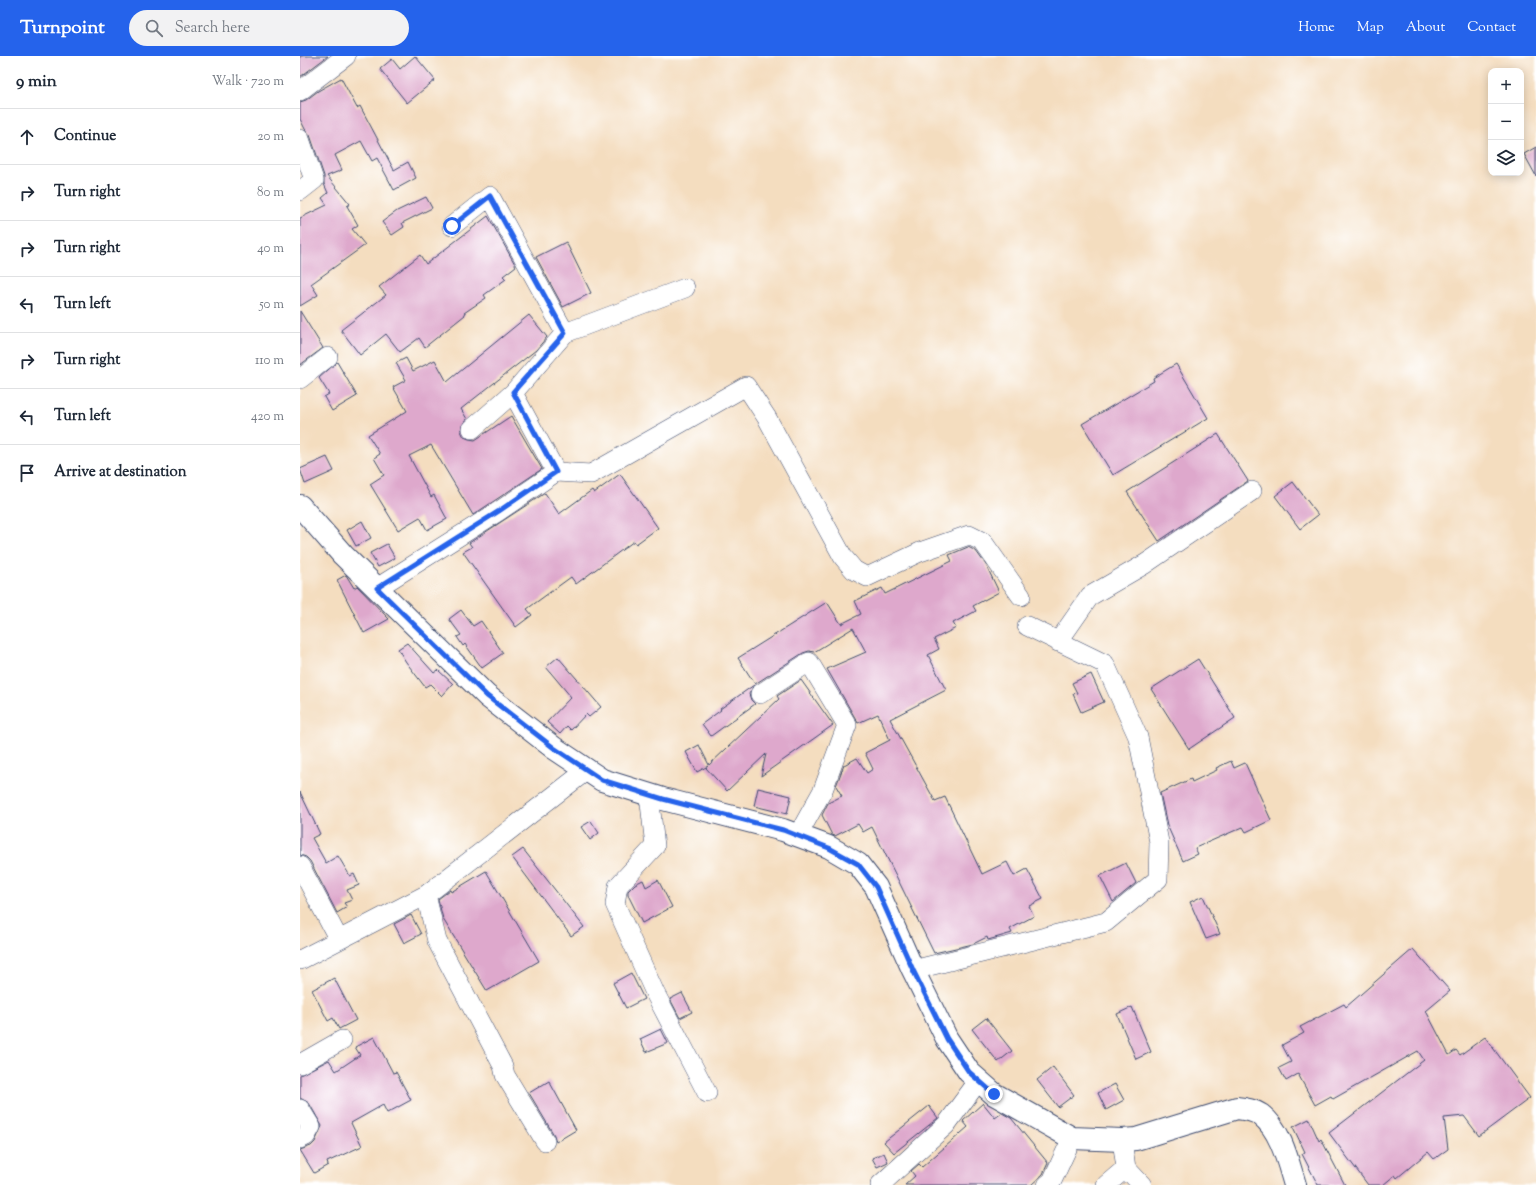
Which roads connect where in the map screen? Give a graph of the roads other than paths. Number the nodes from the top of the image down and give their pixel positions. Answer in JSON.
{"nodes":[{"id":1,"x":346,"y":56,"type":"edge"},
{"id":2,"x":300,"y":91,"type":"edge"},
{"id":3,"x":300,"y":139,"type":"edge"},
{"id":4,"x":300,"y":191,"type":"edge"},
{"id":5,"x":452,"y":226,"type":"dead end"},
{"id":6,"x":685,"y":288,"type":"dead end"},
{"id":7,"x":565,"y":333,"type":"junction"},
{"id":8,"x":328,"y":357,"type":"dead end"},
{"id":9,"x":300,"y":379,"type":"edge"},
{"id":10,"x":513,"y":392,"type":"junction"},
{"id":11,"x":472,"y":429,"type":"dead end"},
{"id":12,"x":556,"y":472,"type":"junction"},
{"id":13,"x":1252,"y":491,"type":"dead end"},
{"id":14,"x":300,"y":506,"type":"edge"},
{"id":15,"x":377,"y":588,"type":"junction"},
{"id":16,"x":1021,"y":596,"type":"dead end"},
{"id":17,"x":1027,"y":626,"type":"dead end"},
{"id":18,"x":1058,"y":642,"type":"junction"},
{"id":19,"x":760,"y":694,"type":"dead end"},
{"id":20,"x":587,"y":770,"type":"junction"},
{"id":21,"x":649,"y":794,"type":"junction"},
{"id":22,"x":798,"y":835,"type":"junction"},
{"id":23,"x":300,"y":866,"type":"edge"},
{"id":24,"x":426,"y":895,"type":"junction"},
{"id":25,"x":339,"y":940,"type":"junction"},
{"id":26,"x":300,"y":960,"type":"edge"},
{"id":27,"x":913,"y":970,"type":"junction"},
{"id":28,"x":342,"y":1040,"type":"dead end"},
{"id":29,"x":300,"y":1064,"type":"edge"},
{"id":30,"x":979,"y":1080,"type":"junction"},
{"id":31,"x":707,"y":1093,"type":"dead end"},
{"id":32,"x":300,"y":1109,"type":"edge"},
{"id":33,"x":1072,"y":1138,"type":"junction"},
{"id":34,"x":300,"y":1139,"type":"edge"},
{"id":35,"x":1122,"y":1140,"type":"junction"},
{"id":36,"x":545,"y":1141,"type":"dead end"},
{"id":37,"x":1126,"y":1168,"type":"junction"},
{"id":38,"x":880,"y":1185,"type":"edge"},
{"id":39,"x":1047,"y":1185,"type":"edge"},
{"id":40,"x":1106,"y":1185,"type":"edge"},
{"id":41,"x":1142,"y":1185,"type":"edge"},
{"id":42,"x":1295,"y":1185,"type":"edge"}],
"edges":[{"from":1,"to":2,"type":"street"},
{"from":3,"to":4,"type":"street"},
{"from":5,"to":7,"type":"street"},
{"from":6,"to":7,"type":"street"},
{"from":7,"to":10,"type":"street"},
{"from":8,"to":9,"type":"street"},
{"from":10,"to":11,"type":"street"},
{"from":10,"to":12,"type":"street"},
{"from":12,"to":15,"type":"street"},
{"from":12,"to":16,"type":"street"},
{"from":13,"to":18,"type":"street"},
{"from":14,"to":15,"type":"main road"},
{"from":15,"to":20,"type":"main road"},
{"from":17,"to":18,"type":"street"},
{"from":18,"to":27,"type":"street"},
{"from":19,"to":22,"type":"street"},
{"from":20,"to":21,"type":"main road"},
{"from":20,"to":24,"type":"street"},
{"from":21,"to":22,"type":"main road"},
{"from":21,"to":31,"type":"street"},
{"from":22,"to":27,"type":"main road"},
{"from":23,"to":25,"type":"street"},
{"from":24,"to":25,"type":"street"},
{"from":24,"to":36,"type":"street"},
{"from":25,"to":26,"type":"street"},
{"from":27,"to":30,"type":"main road"},
{"from":28,"to":29,"type":"street"},
{"from":30,"to":33,"type":"main road"},
{"from":30,"to":38,"type":"street"},
{"from":32,"to":34,"type":"street"},
{"from":33,"to":35,"type":"main road"},
{"from":33,"to":39,"type":"street"},
{"from":35,"to":37,"type":"street"},
{"from":35,"to":42,"type":"main road"},
{"from":37,"to":40,"type":"street"},
{"from":37,"to":41,"type":"street"}]}
